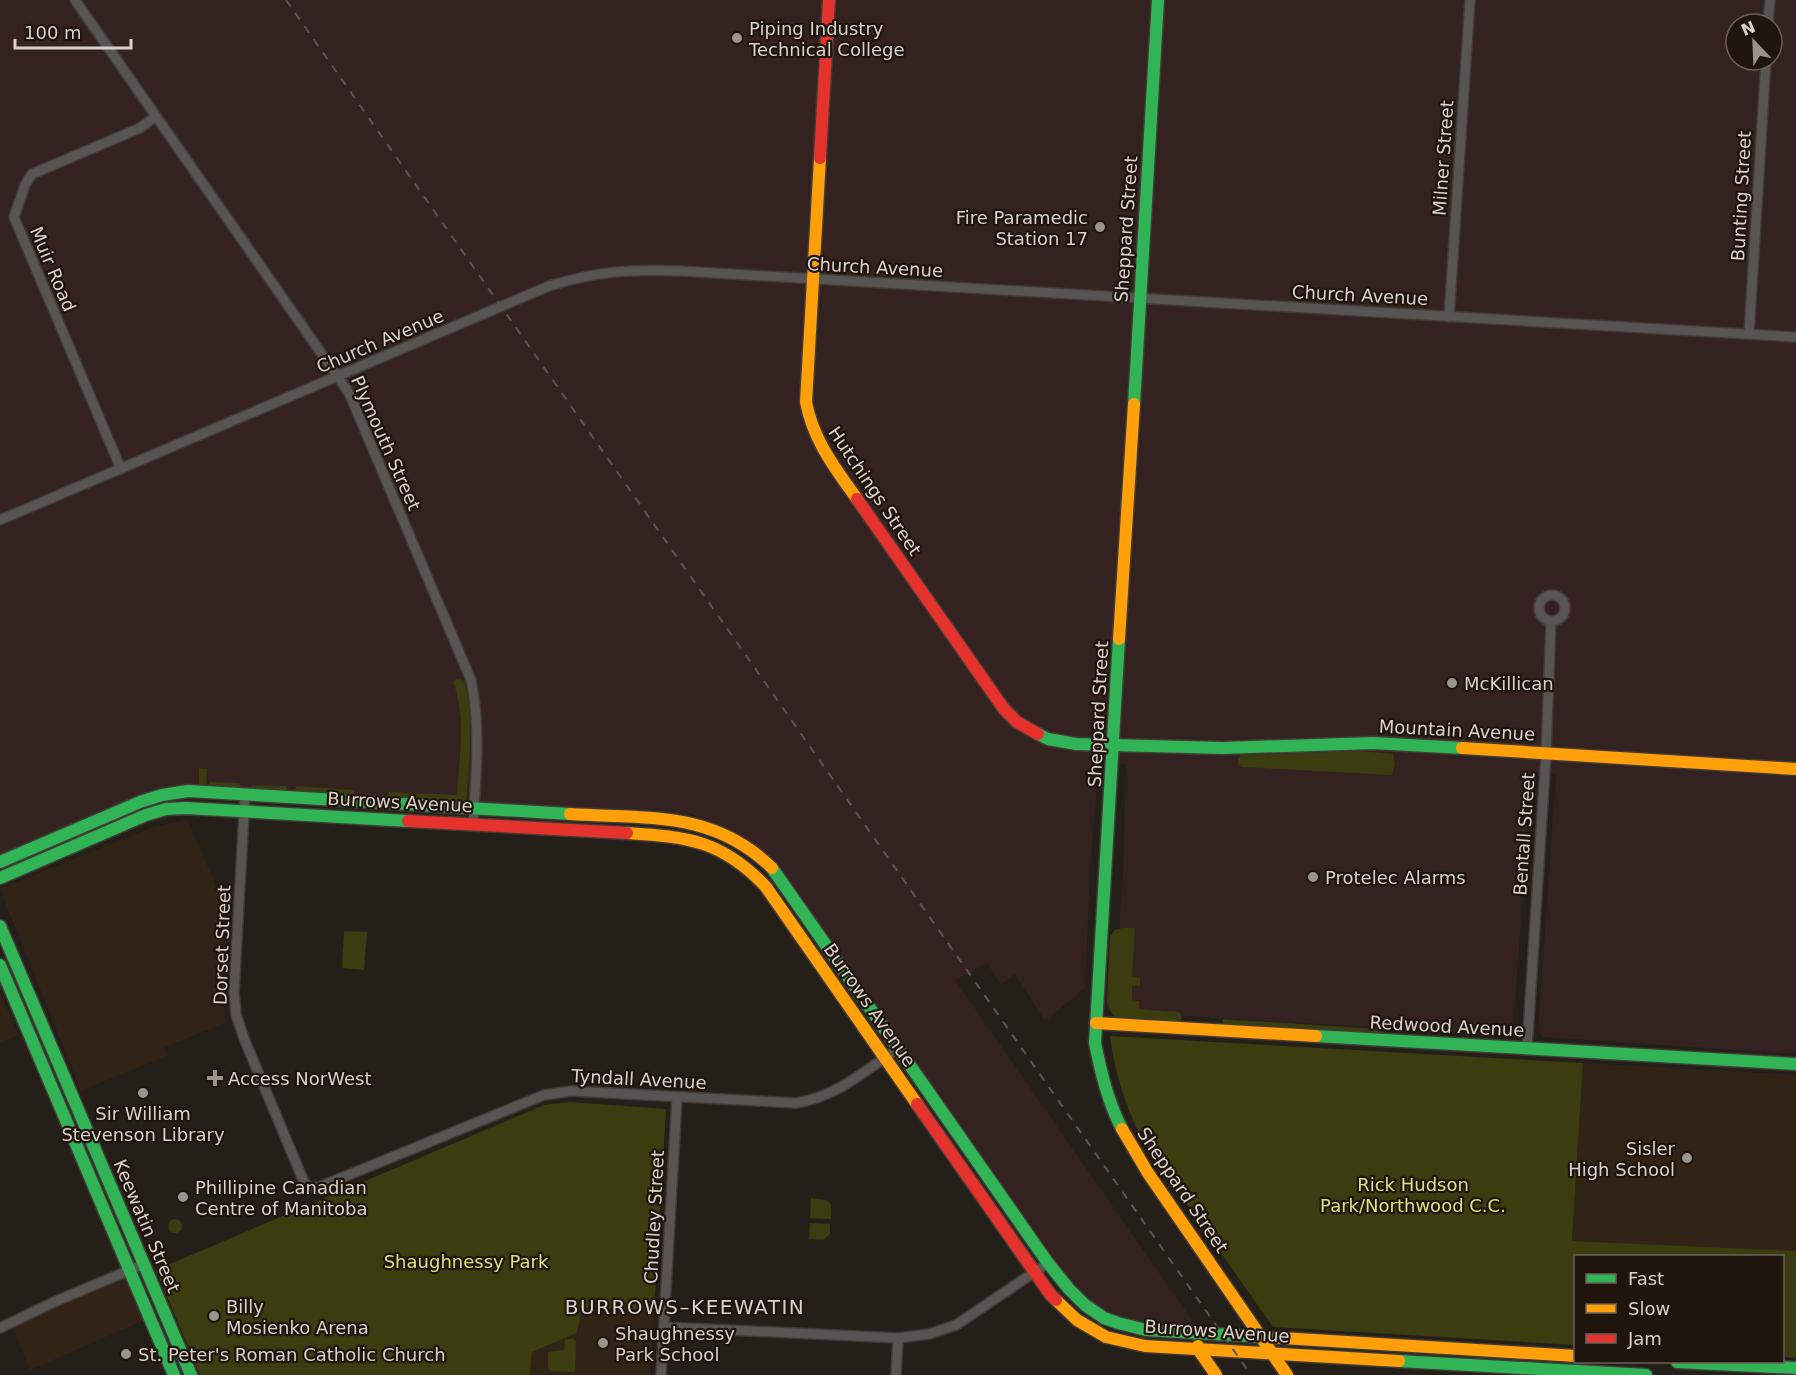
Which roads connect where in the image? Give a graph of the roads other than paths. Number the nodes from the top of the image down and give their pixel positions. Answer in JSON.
{"nodes":[{"id":1,"x":75,"y":0,"type":"edge"},
{"id":2,"x":829,"y":0,"type":"edge"},
{"id":3,"x":1158,"y":0,"type":"edge"},
{"id":4,"x":1470,"y":0,"type":"edge"},
{"id":5,"x":1765,"y":72,"type":"edge"},
{"id":6,"x":156,"y":116,"type":"junction"},
{"id":7,"x":812,"y":279,"type":"junction"},
{"id":8,"x":1140,"y":299,"type":"junction"},
{"id":9,"x":1449,"y":317,"type":"junction"},
{"id":10,"x":1749,"y":334,"type":"junction"},
{"id":11,"x":1796,"y":337,"type":"edge"},
{"id":12,"x":338,"y":376,"type":"junction"},
{"id":13,"x":121,"y":469,"type":"junction"},
{"id":14,"x":0,"y":520,"type":"edge"},
{"id":15,"x":1551,"y":621,"type":"dead end"},
{"id":16,"x":1115,"y":746,"type":"junction"},
{"id":17,"x":1546,"y":754,"type":"junction"},
{"id":18,"x":1796,"y":769,"type":"edge"},
{"id":19,"x":245,"y":796,"type":"junction"},
{"id":20,"x":474,"y":809,"type":"junction"},
{"id":21,"x":243,"y":811,"type":"junction"},
{"id":22,"x":95,"y":822,"type":"junction"},
{"id":23,"x":473,"y":824,"type":"junction"},
{"id":24,"x":100,"y":835,"type":"junction"},
{"id":25,"x":0,"y":862,"type":"edge"},
{"id":26,"x":0,"y":878,"type":"edge"},
{"id":27,"x":0,"y":926,"type":"edge"},
{"id":28,"x":0,"y":965,"type":"edge"},
{"id":29,"x":1096,"y":1023,"type":"junction"},
{"id":30,"x":897,"y":1049,"type":"junction"},
{"id":31,"x":1527,"y":1049,"type":"junction"},
{"id":32,"x":885,"y":1057,"type":"junction"},
{"id":33,"x":1796,"y":1064,"type":"edge"},
{"id":34,"x":677,"y":1098,"type":"junction"},
{"id":35,"x":310,"y":1188,"type":"joint"},
{"id":36,"x":144,"y":1263,"type":"junction"},
{"id":37,"x":1048,"y":1263,"type":"junction"},
{"id":38,"x":129,"y":1270,"type":"junction"},
{"id":39,"x":1035,"y":1272,"type":"junction"},
{"id":40,"x":664,"y":1327,"type":"junction"},
{"id":41,"x":0,"y":1328,"type":"edge"},
{"id":42,"x":1199,"y":1334,"type":"junction"},
{"id":43,"x":898,"y":1338,"type":"junction"},
{"id":44,"x":1263,"y":1338,"type":"junction"},
{"id":45,"x":1198,"y":1349,"type":"junction"},
{"id":46,"x":1272,"y":1353,"type":"junction"},
{"id":47,"x":1545,"y":1354,"type":"junction"},
{"id":48,"x":1574,"y":1356,"type":"edge"},
{"id":49,"x":1697,"y":1363,"type":"edge"},
{"id":50,"x":1796,"y":1368,"type":"edge"},
{"id":51,"x":1544,"y":1372,"type":"edge"},
{"id":52,"x":174,"y":1375,"type":"edge"},
{"id":53,"x":191,"y":1375,"type":"edge"},
{"id":54,"x":661,"y":1375,"type":"edge"},
{"id":55,"x":896,"y":1375,"type":"edge"},
{"id":56,"x":1216,"y":1375,"type":"edge"},
{"id":57,"x":1287,"y":1375,"type":"edge"},
{"id":58,"x":1646,"y":1375,"type":"edge"}],
"edges":[{"from":1,"to":6,"type":"street","name":"Plymouth Street"},
{"from":2,"to":7,"type":"street","name":"Hutchings Street"},
{"from":3,"to":8,"type":"street","name":"Sheppard Street"},
{"from":4,"to":9,"type":"street","name":"Milner Street"},
{"from":5,"to":10,"type":"street","name":"Bunting Street"},
{"from":6,"to":12,"type":"street","name":"Plymouth Street"},
{"from":6,"to":13,"type":"street","name":"Muir Road"},
{"from":7,"to":8,"type":"street","name":"Church Avenue"},
{"from":7,"to":12,"type":"street","name":"Church Avenue"},
{"from":7,"to":16,"type":"street","name":"Hutchings Street"},
{"from":8,"to":9,"type":"street","name":"Church Avenue"},
{"from":8,"to":16,"type":"street","name":"Sheppard Street"},
{"from":9,"to":10,"type":"street","name":"Church Avenue"},
{"from":10,"to":11,"type":"street","name":"Church Avenue"},
{"from":12,"to":13,"type":"street","name":"Church Avenue"},
{"from":12,"to":20,"type":"street","name":"Plymouth Street"},
{"from":13,"to":14,"type":"street","name":"Church Avenue"},
{"from":15,"to":17,"type":"street","name":"Bentall Street"},
{"from":16,"to":17,"type":"street","name":"Mountain Avenue"},
{"from":16,"to":29,"type":"street","name":"Sheppard Street"},
{"from":17,"to":18,"type":"street","name":"Mountain Avenue"},
{"from":17,"to":31,"type":"street","name":"Bentall Street"},
{"from":19,"to":20,"type":"street","name":"Burrows Avenue"},
{"from":19,"to":21,"type":"street","name":"Dorset Street"},
{"from":19,"to":22,"type":"street","name":"Burrows Avenue"},
{"from":20,"to":23,"type":"street","name":"Plymouth Street"},
{"from":20,"to":30,"type":"street","name":"Burrows Avenue"},
{"from":21,"to":23,"type":"street","name":"Burrows Avenue"},
{"from":21,"to":24,"type":"street","name":"Burrows Avenue"},
{"from":21,"to":35,"type":"street","name":"Dorset Street"},
{"from":22,"to":24,"type":"street"},
{"from":22,"to":25,"type":"street","name":"Burrows Avenue"},
{"from":23,"to":32,"type":"street","name":"Burrows Avenue"},
{"from":24,"to":26,"type":"street","name":"Burrows Avenue"},
{"from":27,"to":36,"type":"street","name":"Keewatin Street"},
{"from":28,"to":38,"type":"street","name":"Keewatin Street"},
{"from":29,"to":31,"type":"street","name":"Redwood Avenue"},
{"from":29,"to":44,"type":"street","name":"Sheppard Street"},
{"from":30,"to":32,"type":"street","name":"Tyndall Avenue"},
{"from":30,"to":37,"type":"street","name":"Burrows Avenue"},
{"from":31,"to":33,"type":"street","name":"Redwood Avenue"},
{"from":32,"to":34,"type":"street","name":"Tyndall Avenue"},
{"from":32,"to":39,"type":"street","name":"Burrows Avenue"},
{"from":34,"to":35,"type":"street","name":"Tyndall Avenue"},
{"from":34,"to":40,"type":"street","name":"Chudley Street"},
{"from":36,"to":38,"type":"street"},
{"from":36,"to":53,"type":"street","name":"Keewatin Street"},
{"from":37,"to":39,"type":"street"},
{"from":37,"to":42,"type":"street","name":"Burrows Avenue"},
{"from":38,"to":41,"type":"street"},
{"from":38,"to":52,"type":"street","name":"Keewatin Street"},
{"from":39,"to":43,"type":"street"},
{"from":39,"to":45,"type":"street","name":"Burrows Avenue"},
{"from":40,"to":43,"type":"street"},
{"from":40,"to":54,"type":"street","name":"Chudley Street"},
{"from":42,"to":44,"type":"street","name":"Burrows Avenue"},
{"from":42,"to":45,"type":"street"},
{"from":43,"to":55,"type":"street"},
{"from":44,"to":46,"type":"street","name":"Sheppard Street"},
{"from":44,"to":47,"type":"street","name":"Burrows Avenue"},
{"from":45,"to":46,"type":"street","name":"Burrows Avenue"},
{"from":45,"to":56,"type":"street"},
{"from":46,"to":51,"type":"street","name":"Burrows Avenue"},
{"from":46,"to":57,"type":"street","name":"Sheppard Street"},
{"from":47,"to":48,"type":"street","name":"Burrows Avenue"},
{"from":47,"to":51,"type":"street"},
{"from":49,"to":50,"type":"street"},
{"from":51,"to":58,"type":"street","name":"Burrows Avenue"}]}
